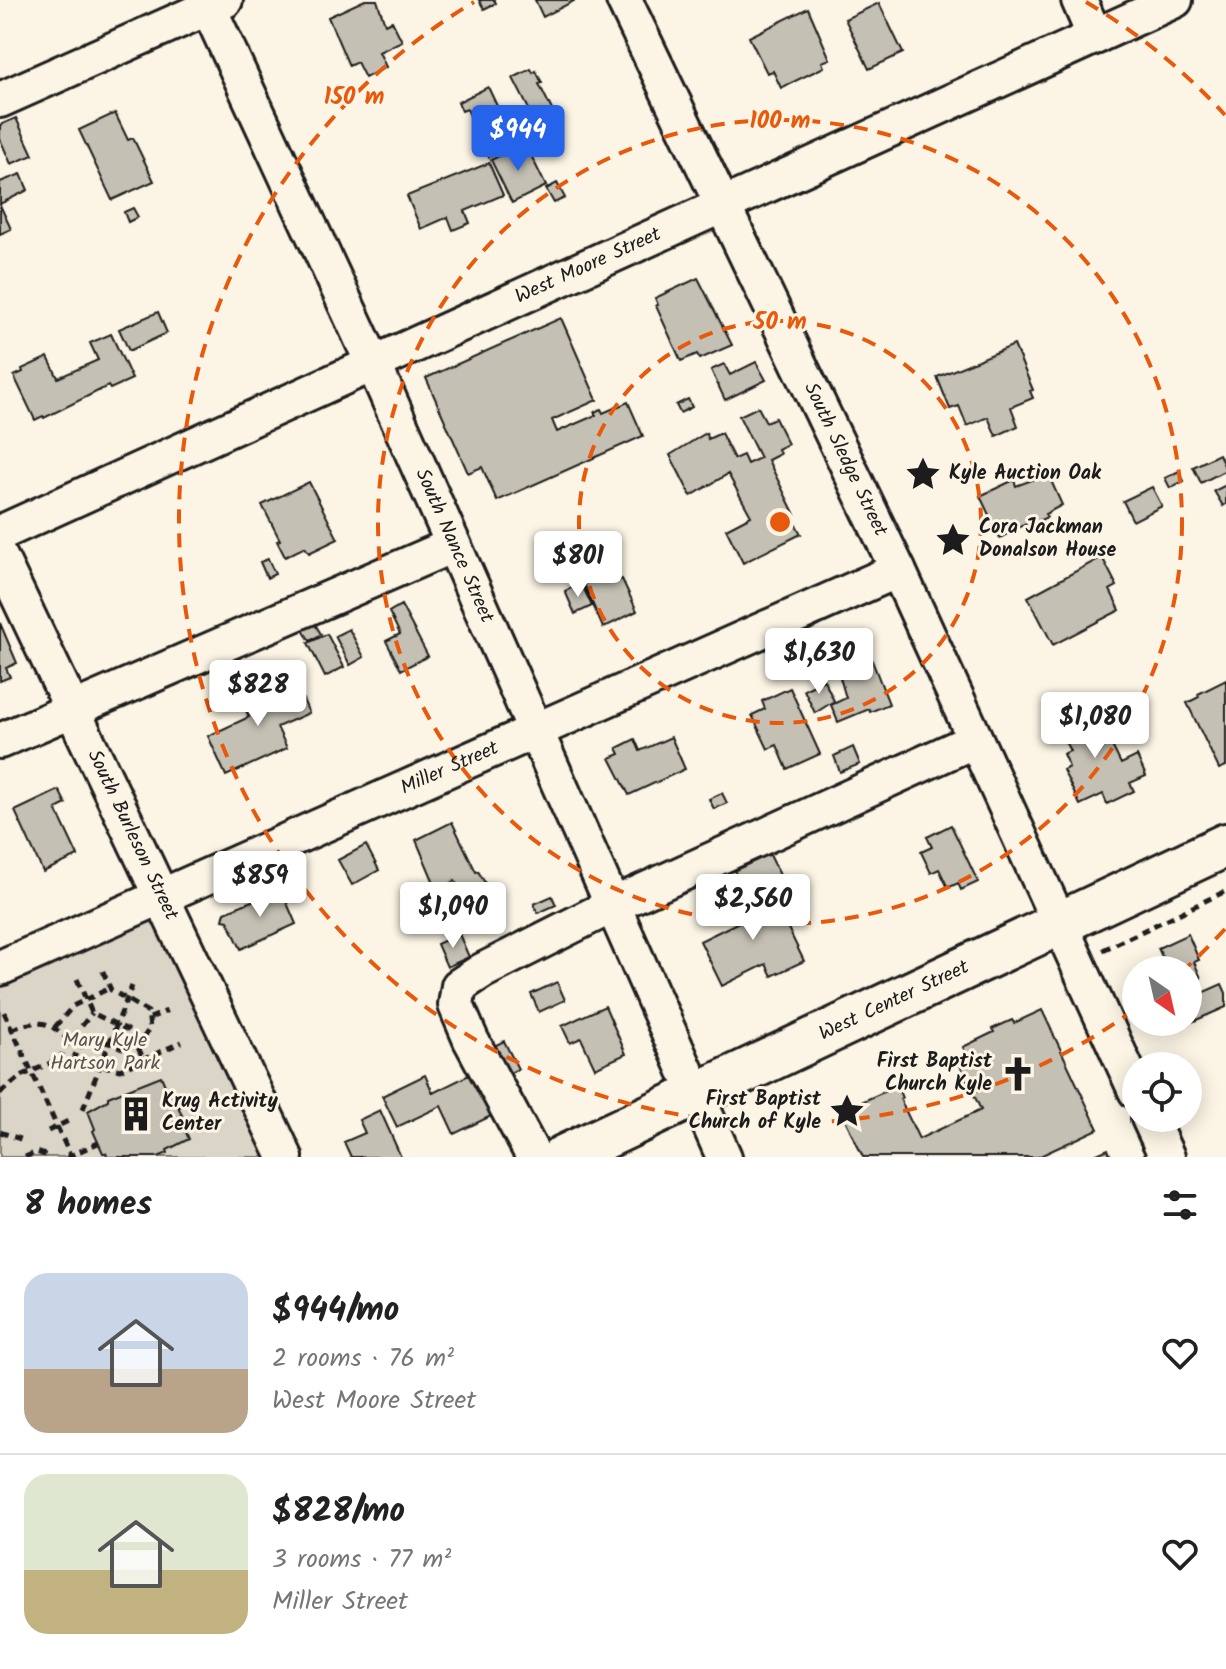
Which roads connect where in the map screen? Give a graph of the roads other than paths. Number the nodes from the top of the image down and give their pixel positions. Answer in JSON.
{"nodes":[{"id":1,"x":624,"y":0,"type":"edge"},
{"id":2,"x":1079,"y":0,"type":"edge"},
{"id":3,"x":1175,"y":0,"type":"edge"},
{"id":4,"x":212,"y":3,"type":"edge"},
{"id":5,"x":1095,"y":37,"type":"junction"},
{"id":6,"x":0,"y":100,"type":"edge"},
{"id":7,"x":723,"y":205,"type":"junction"},
{"id":8,"x":373,"y":363,"type":"junction"},
{"id":9,"x":0,"y":533,"type":"edge"},
{"id":10,"x":453,"y":545,"type":"junction"},
{"id":11,"x":0,"y":557,"type":"edge"},
{"id":12,"x":898,"y":570,"type":"junction"},
{"id":13,"x":71,"y":708,"type":"junction"},
{"id":14,"x":534,"y":729,"type":"junction"},
{"id":15,"x":975,"y":740,"type":"junction"},
{"id":16,"x":0,"y":741,"type":"edge"},
{"id":17,"x":1226,"y":845,"type":"edge"},
{"id":18,"x":161,"y":895,"type":"junction"},
{"id":19,"x":611,"y":906,"type":"junction"},
{"id":20,"x":1059,"y":923,"type":"junction"},
{"id":21,"x":0,"y":968,"type":"edge"},
{"id":22,"x":1122,"y":1060,"type":"edge"},
{"id":23,"x":696,"y":1095,"type":"junction"},
{"id":24,"x":1155,"y":1132,"type":"edge"},
{"id":25,"x":285,"y":1157,"type":"edge"},
{"id":26,"x":534,"y":1157,"type":"edge"},
{"id":27,"x":563,"y":1157,"type":"edge"},
{"id":28,"x":724,"y":1157,"type":"edge"},
{"id":29,"x":1167,"y":1157,"type":"edge"}],
"edges":[{"from":1,"to":7,"type":"street","name":"South Sledge Street"},
{"from":2,"to":5,"type":"street"},
{"from":3,"to":5,"type":"street","name":"West Moore Street"},
{"from":4,"to":6,"type":"street"},
{"from":4,"to":8,"type":"street","name":"South Nance Street"},
{"from":5,"to":7,"type":"street","name":"West Moore Street"},
{"from":7,"to":8,"type":"street","name":"West Moore Street"},
{"from":7,"to":12,"type":"street","name":"South Sledge Street"},
{"from":8,"to":9,"type":"street","name":"West Moore Street"},
{"from":8,"to":10,"type":"street","name":"South Nance Street"},
{"from":10,"to":13,"type":"street"},
{"from":10,"to":14,"type":"street","name":"South Nance Street"},
{"from":11,"to":13,"type":"street","name":"South Burleson Street"},
{"from":12,"to":14,"type":"street","name":"Miller Street"},
{"from":12,"to":15,"type":"street","name":"South Sledge Street"},
{"from":13,"to":16,"type":"street"},
{"from":13,"to":18,"type":"street","name":"South Burleson Street"},
{"from":14,"to":18,"type":"street","name":"Miller Street"},
{"from":14,"to":19,"type":"street","name":"South Nance Street"},
{"from":15,"to":19,"type":"street"},
{"from":15,"to":20,"type":"street","name":"South Sledge Street"},
{"from":17,"to":20,"type":"main road","name":"West Center Street"},
{"from":18,"to":21,"type":"street","name":"Miller Street"},
{"from":18,"to":25,"type":"street","name":"South Burleson Street"},
{"from":19,"to":23,"type":"street","name":"South Nance Street"},
{"from":19,"to":26,"type":"street"},
{"from":20,"to":22,"type":"street","name":"South Sledge Street"},
{"from":20,"to":23,"type":"main road","name":"West Center Street"},
{"from":23,"to":27,"type":"main road","name":"West Center Street"},
{"from":23,"to":28,"type":"street","name":"South Nance Street"},
{"from":24,"to":29,"type":"street"}]}
